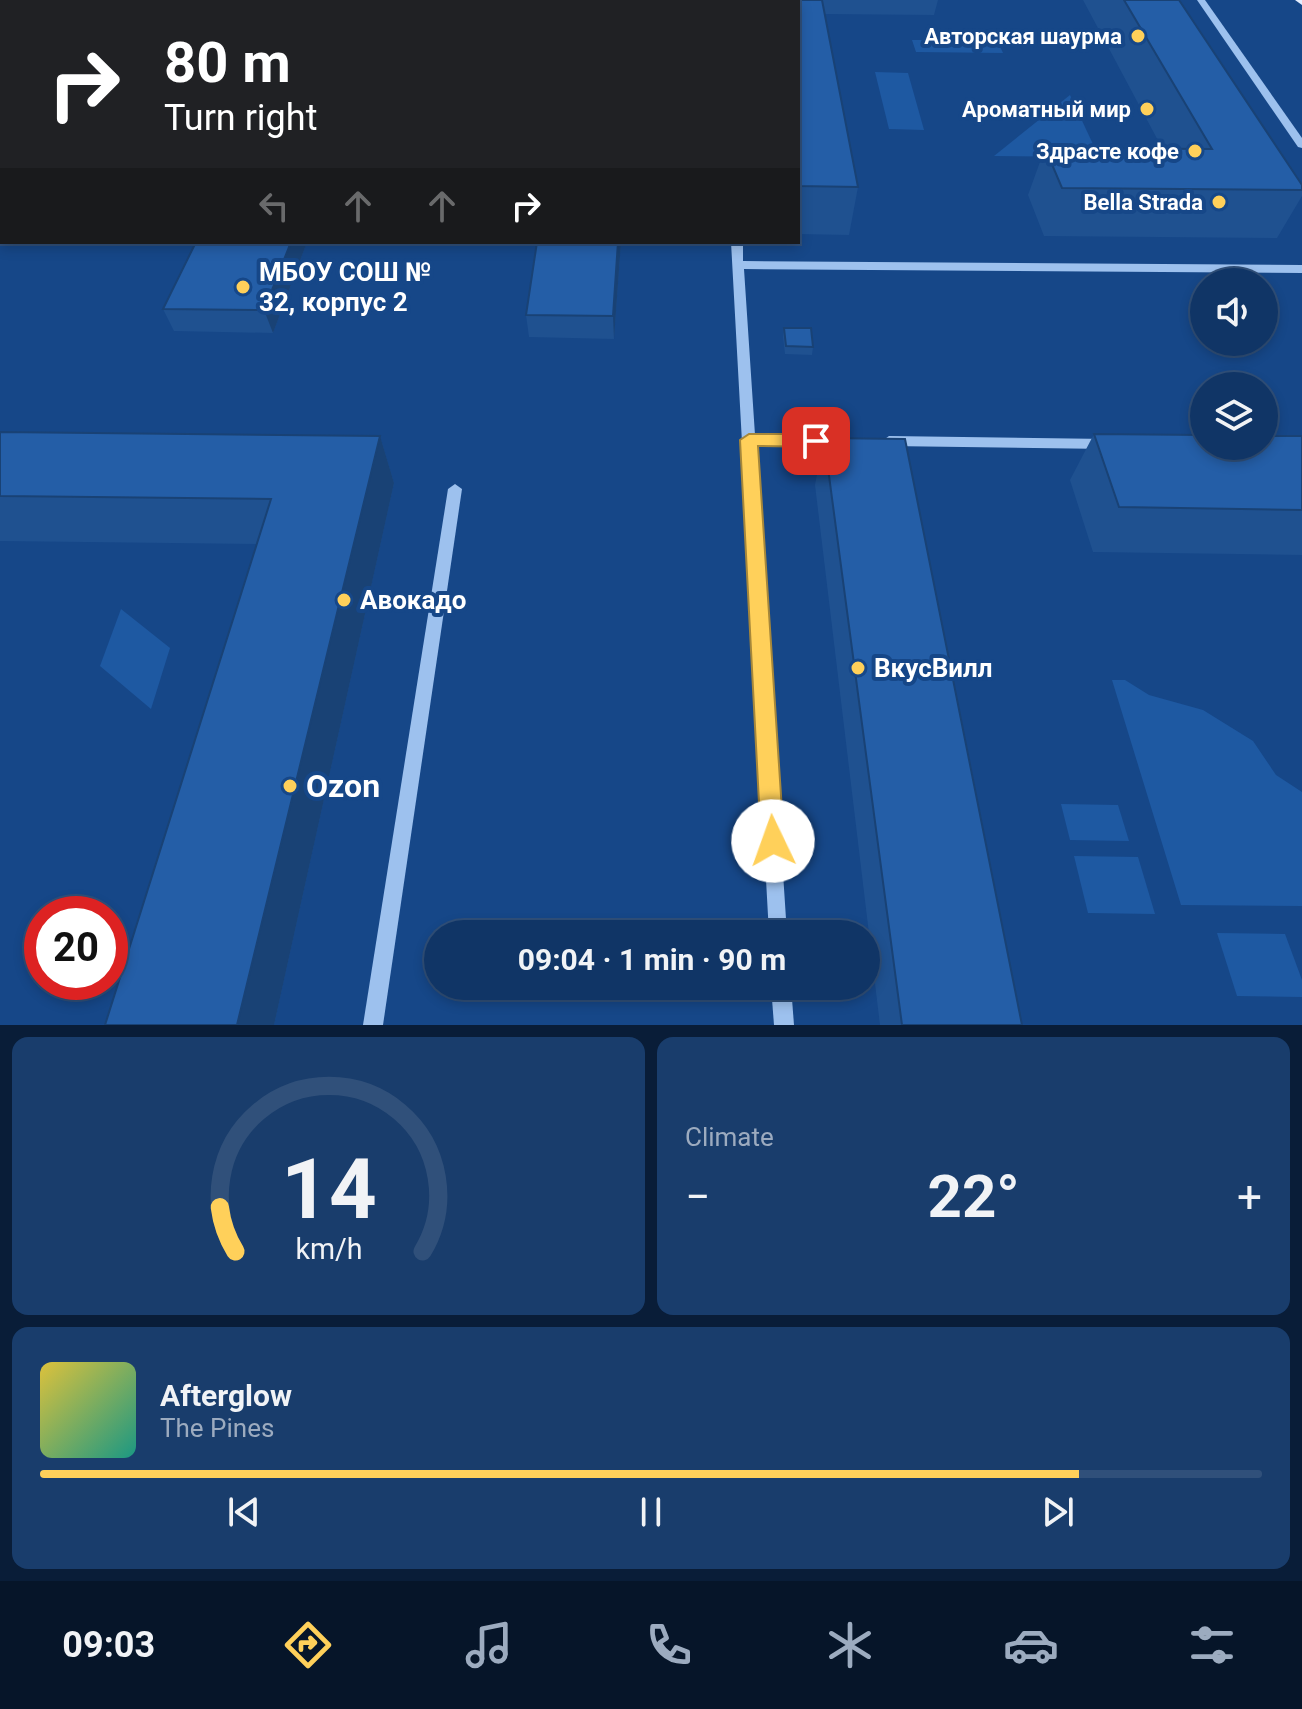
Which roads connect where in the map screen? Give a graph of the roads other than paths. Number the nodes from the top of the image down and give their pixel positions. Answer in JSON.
{"nodes":[{"id":1,"x":1201,"y":0,"type":"edge"},
{"id":2,"x":1302,"y":145,"type":"edge"},
{"id":3,"x":737,"y":244,"type":"edge"},
{"id":4,"x":738,"y":265,"type":"junction"},
{"id":5,"x":1302,"y":269,"type":"edge"},
{"id":6,"x":749,"y":440,"type":"junction"},
{"id":7,"x":862,"y":441,"type":"edge"},
{"id":8,"x":878,"y":441,"type":"edge"},
{"id":9,"x":1126,"y":444,"type":"edge"},
{"id":10,"x":455,"y":489,"type":"dead end"},
{"id":11,"x":777,"y":920,"type":"edge"},
{"id":12,"x":782,"y":1000,"type":"edge"},
{"id":13,"x":373,"y":1025,"type":"edge"},
{"id":14,"x":784,"y":1025,"type":"edge"}],
"edges":[{"from":1,"to":2,"type":"lane"},
{"from":3,"to":4,"type":"lane"},
{"from":4,"to":5,"type":"lane"},
{"from":4,"to":6,"type":"lane"},
{"from":6,"to":7,"type":"lane"},
{"from":6,"to":11,"type":"lane"},
{"from":8,"to":9,"type":"lane"},
{"from":10,"to":13,"type":"lane"},
{"from":12,"to":14,"type":"lane"}]}
